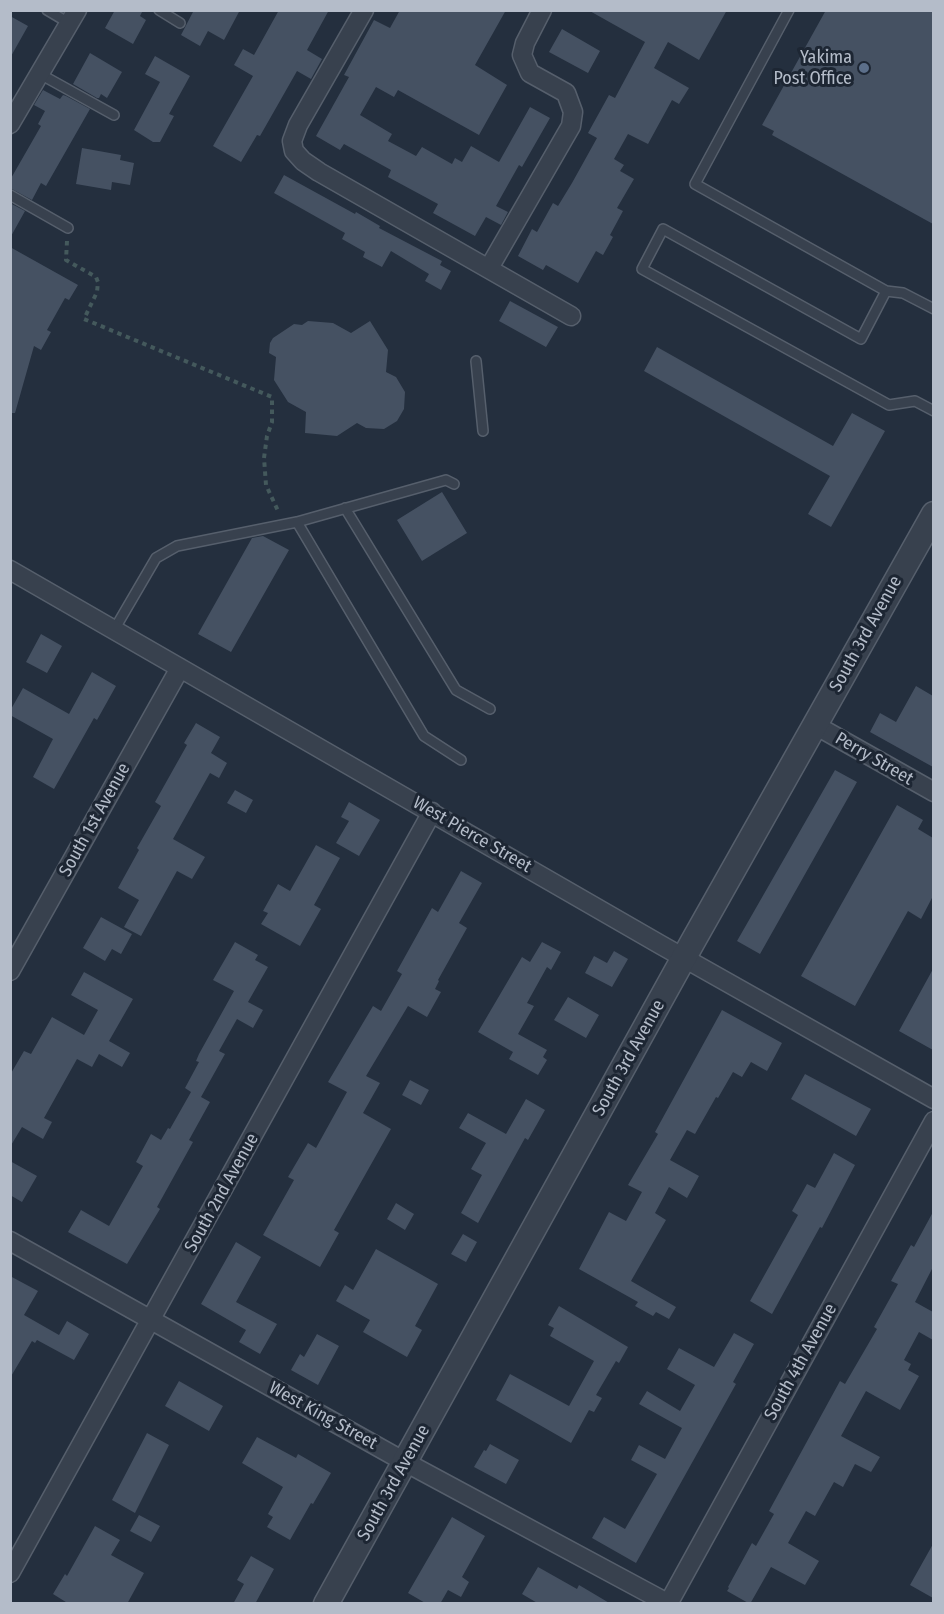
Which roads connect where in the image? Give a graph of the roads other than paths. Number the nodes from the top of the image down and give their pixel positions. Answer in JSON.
{"nodes":[{"id":1,"x":47,"y":10,"type":"edge"},
{"id":2,"x":159,"y":10,"type":"edge"},
{"id":3,"x":364,"y":10,"type":"edge"},
{"id":4,"x":542,"y":10,"type":"edge"},
{"id":5,"x":789,"y":10,"type":"edge"},
{"id":6,"x":73,"y":17,"type":"edge"},
{"id":7,"x":180,"y":23,"type":"dead end"},
{"id":8,"x":40,"y":74,"type":"junction"},
{"id":9,"x":114,"y":115,"type":"dead end"},
{"id":10,"x":12,"y":119,"type":"edge"},
{"id":11,"x":10,"y":195,"type":"edge"},
{"id":12,"x":68,"y":228,"type":"road end"},
{"id":13,"x":489,"y":268,"type":"junction"},
{"id":14,"x":886,"y":291,"type":"junction"},
{"id":15,"x":933,"y":309,"type":"edge"},
{"id":16,"x":571,"y":316,"type":"dead end"},
{"id":17,"x":476,"y":361,"type":"dead end"},
{"id":18,"x":933,"y":411,"type":"edge"},
{"id":19,"x":483,"y":431,"type":"dead end"},
{"id":20,"x":454,"y":484,"type":"dead end"},
{"id":21,"x":345,"y":508,"type":"junction"},
{"id":22,"x":933,"y":514,"type":"edge"},
{"id":23,"x":297,"y":522,"type":"junction"},
{"id":24,"x":10,"y":570,"type":"edge"},
{"id":25,"x":114,"y":630,"type":"junction"},
{"id":26,"x":180,"y":668,"type":"junction"},
{"id":27,"x":490,"y":709,"type":"dead end"},
{"id":28,"x":815,"y":725,"type":"junction"},
{"id":29,"x":461,"y":760,"type":"dead end"},
{"id":30,"x":933,"y":792,"type":"edge"},
{"id":31,"x":432,"y":812,"type":"junction"},
{"id":32,"x":684,"y":958,"type":"junction"},
{"id":33,"x":10,"y":971,"type":"edge"},
{"id":34,"x":933,"y":1099,"type":"edge"},
{"id":35,"x":933,"y":1121,"type":"edge"},
{"id":36,"x":10,"y":1241,"type":"edge"},
{"id":37,"x":150,"y":1321,"type":"junction"},
{"id":38,"x":405,"y":1462,"type":"junction"},
{"id":39,"x":10,"y":1573,"type":"edge"},
{"id":40,"x":669,"y":1603,"type":"edge"},
{"id":41,"x":326,"y":1604,"type":"edge"}],
"edges":[{"from":1,"to":6,"type":"lane"},
{"from":2,"to":7,"type":"lane"},
{"from":3,"to":13,"type":"street"},
{"from":4,"to":13,"type":"street"},
{"from":5,"to":14,"type":"lane"},
{"from":6,"to":8,"type":"street"},
{"from":8,"to":9,"type":"lane"},
{"from":8,"to":10,"type":"street"},
{"from":11,"to":12,"type":"lane"},
{"from":13,"to":16,"type":"street"},
{"from":14,"to":15,"type":"lane"},
{"from":14,"to":18,"type":"lane"},
{"from":17,"to":19,"type":"lane"},
{"from":20,"to":21,"type":"lane"},
{"from":21,"to":23,"type":"lane"},
{"from":21,"to":27,"type":"lane"},
{"from":22,"to":28,"type":"street","name":"South 3rd Avenue"},
{"from":23,"to":25,"type":"lane"},
{"from":23,"to":29,"type":"lane"},
{"from":24,"to":25,"type":"street","name":"West Pierce Street"},
{"from":25,"to":26,"type":"street","name":"West Pierce Street"},
{"from":26,"to":31,"type":"street","name":"West Pierce Street"},
{"from":26,"to":33,"type":"street","name":"South 1st Avenue"},
{"from":28,"to":30,"type":"street","name":"Perry Street"},
{"from":28,"to":32,"type":"street","name":"South 3rd Avenue"},
{"from":31,"to":32,"type":"street","name":"West Pierce Street"},
{"from":31,"to":37,"type":"street","name":"South 2nd Avenue"},
{"from":32,"to":34,"type":"street","name":"West Pierce Street"},
{"from":32,"to":38,"type":"street","name":"South 3rd Avenue"},
{"from":35,"to":40,"type":"street","name":"South 4th Avenue"},
{"from":36,"to":37,"type":"street","name":"West King Street"},
{"from":37,"to":38,"type":"street","name":"West King Street"},
{"from":37,"to":39,"type":"street","name":"South 2nd Avenue"},
{"from":38,"to":40,"type":"street","name":"West King Street"},
{"from":38,"to":41,"type":"street","name":"South 3rd Avenue"}]}
